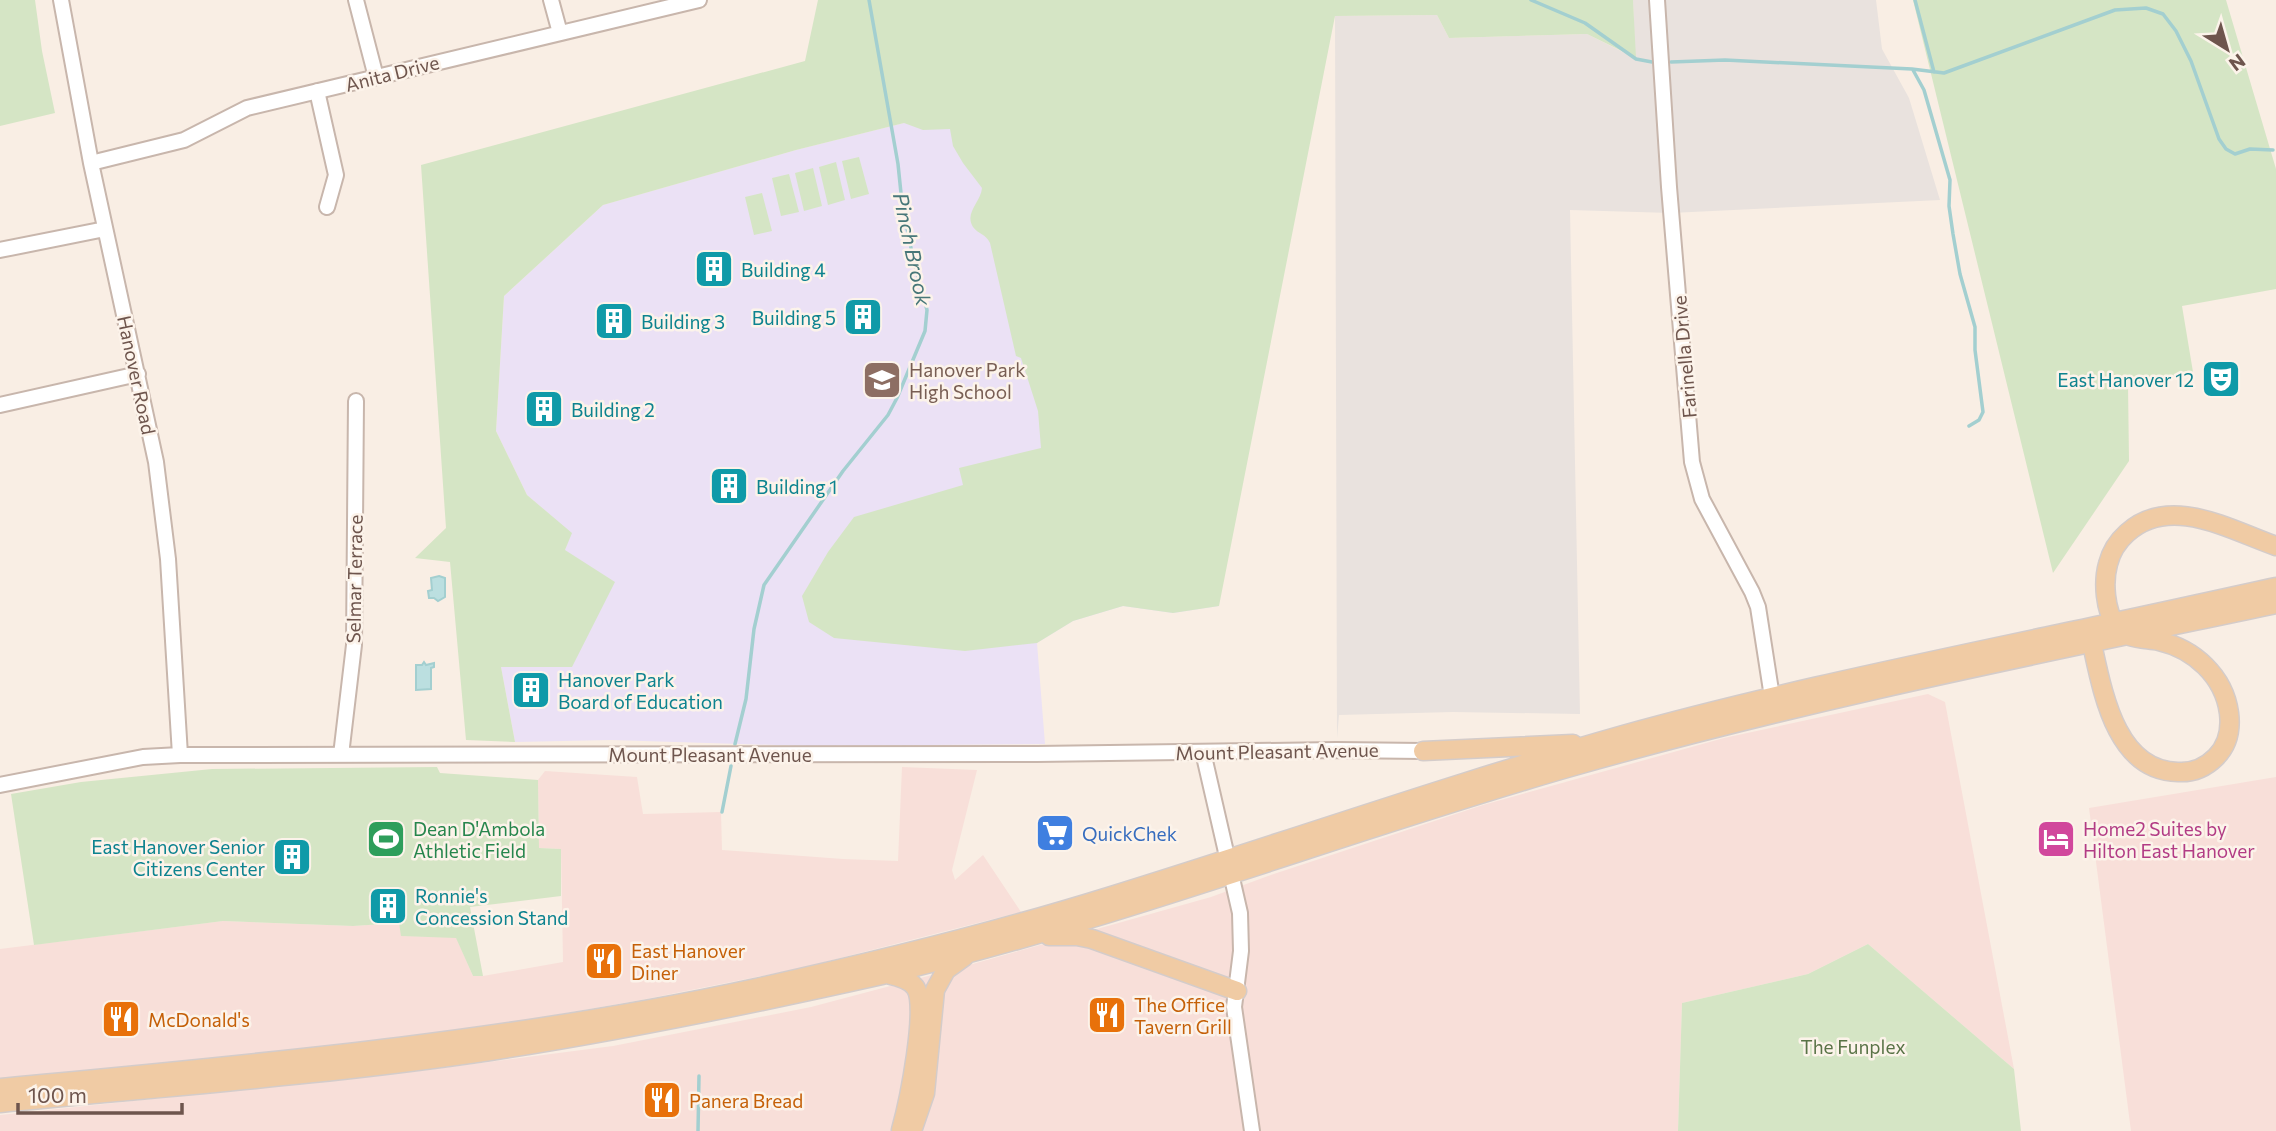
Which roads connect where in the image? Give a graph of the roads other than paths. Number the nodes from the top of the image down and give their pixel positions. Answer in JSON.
{"nodes":[{"id":1,"x":61,"y":0,"type":"edge"},
{"id":2,"x":356,"y":0,"type":"edge"},
{"id":3,"x":551,"y":0,"type":"edge"},
{"id":4,"x":699,"y":0,"type":"edge"},
{"id":5,"x":1657,"y":0,"type":"edge"},
{"id":6,"x":560,"y":33,"type":"junction"},
{"id":7,"x":376,"y":77,"type":"junction"},
{"id":8,"x":317,"y":91,"type":"junction"},
{"id":9,"x":91,"y":163,"type":"junction"},
{"id":10,"x":327,"y":206,"type":"dead end"},
{"id":11,"x":105,"y":229,"type":"junction"},
{"id":12,"x":0,"y":250,"type":"edge"},
{"id":13,"x":138,"y":374,"type":"junction"},
{"id":14,"x":356,"y":401,"type":"dead end"},
{"id":15,"x":0,"y":405,"type":"edge"},
{"id":16,"x":2276,"y":547,"type":"edge"},
{"id":17,"x":2276,"y":587,"type":"edge"},
{"id":18,"x":2276,"y":604,"type":"edge"},
{"id":19,"x":2113,"y":621,"type":"junction"},
{"id":20,"x":2090,"y":635,"type":"junction"},
{"id":21,"x":2127,"y":636,"type":"junction"},
{"id":22,"x":1772,"y":698,"type":"junction"},
{"id":23,"x":1604,"y":742,"type":"junction"},
{"id":24,"x":1423,"y":751,"type":"joint"},
{"id":25,"x":1203,"y":752,"type":"junction"},
{"id":26,"x":180,"y":755,"type":"junction"},
{"id":27,"x":341,"y":755,"type":"junction"},
{"id":28,"x":0,"y":785,"type":"edge"},
{"id":29,"x":1229,"y":866,"type":"junction"},
{"id":30,"x":1015,"y":940,"type":"junction"},
{"id":31,"x":969,"y":953,"type":"junction"},
{"id":32,"x":886,"y":974,"type":"junction"},
{"id":33,"x":1237,"y":991,"type":"junction"},
{"id":34,"x":0,"y":1088,"type":"edge"},
{"id":35,"x":0,"y":1103,"type":"edge"},
{"id":36,"x":901,"y":1131,"type":"edge"},
{"id":37,"x":912,"y":1131,"type":"edge"},
{"id":38,"x":1252,"y":1131,"type":"edge"}],
"edges":[{"from":1,"to":9,"type":"street","name":"Hanover Road"},
{"from":2,"to":7,"type":"street"},
{"from":3,"to":6,"type":"street"},
{"from":4,"to":6,"type":"street","name":"Anita Drive"},
{"from":5,"to":22,"type":"street","name":"Farinella Drive"},
{"from":6,"to":7,"type":"street","name":"Anita Drive"},
{"from":7,"to":8,"type":"street","name":"Anita Drive"},
{"from":8,"to":9,"type":"street","name":"Anita Drive"},
{"from":8,"to":10,"type":"street"},
{"from":9,"to":11,"type":"street","name":"Hanover Road"},
{"from":11,"to":12,"type":"street"},
{"from":11,"to":13,"type":"street","name":"Hanover Road"},
{"from":13,"to":15,"type":"street"},
{"from":13,"to":26,"type":"street","name":"Hanover Road"},
{"from":14,"to":27,"type":"street","name":"Selmar Terrace"},
{"from":16,"to":19,"type":"main road"},
{"from":17,"to":19,"type":"main road"},
{"from":18,"to":21,"type":"main road"},
{"from":19,"to":20,"type":"main road"},
{"from":19,"to":21,"type":"main road"},
{"from":20,"to":21,"type":"main road"},
{"from":20,"to":21,"type":"main road"},
{"from":20,"to":22,"type":"main road"},
{"from":20,"to":29,"type":"main road"},
{"from":22,"to":23,"type":"main road"},
{"from":23,"to":24,"type":"main road"},
{"from":23,"to":29,"type":"main road"},
{"from":24,"to":25,"type":"street","name":"Mount Pleasant Avenue"},
{"from":25,"to":27,"type":"street","name":"Mount Pleasant Avenue"},
{"from":25,"to":29,"type":"street"},
{"from":26,"to":27,"type":"street","name":"Mount Pleasant Avenue"},
{"from":26,"to":28,"type":"street","name":"Mount Pleasant Avenue"},
{"from":29,"to":30,"type":"main road"},
{"from":29,"to":33,"type":"street"},
{"from":29,"to":34,"type":"main road"},
{"from":30,"to":31,"type":"main road"},
{"from":30,"to":33,"type":"main road"},
{"from":31,"to":32,"type":"main road"},
{"from":31,"to":37,"type":"main road"},
{"from":32,"to":35,"type":"main road"},
{"from":32,"to":36,"type":"main road"},
{"from":33,"to":38,"type":"street"}]}
